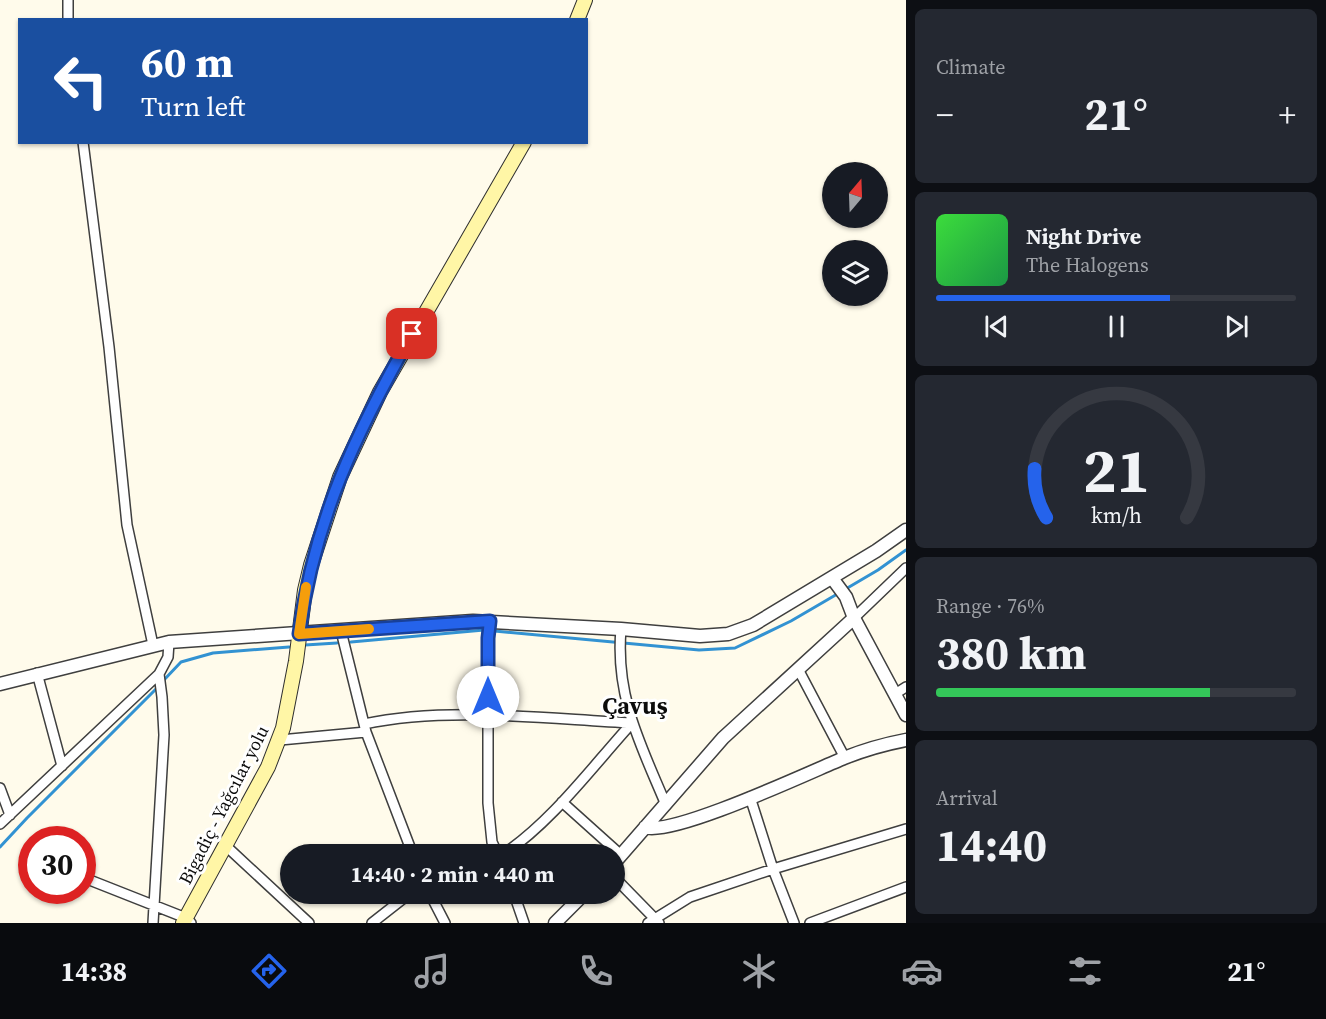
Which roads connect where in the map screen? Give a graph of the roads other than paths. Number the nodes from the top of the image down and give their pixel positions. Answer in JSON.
{"nodes":[{"id":1,"x":68,"y":0,"type":"edge"},
{"id":2,"x":585,"y":0,"type":"edge"},
{"id":3,"x":68,"y":18,"type":"edge"},
{"id":4,"x":578,"y":18,"type":"edge"},
{"id":5,"x":82,"y":144,"type":"edge"},
{"id":6,"x":523,"y":144,"type":"edge"},
{"id":7,"x":906,"y":530,"type":"edge"},
{"id":8,"x":906,"y":568,"type":"edge"},
{"id":9,"x":835,"y":582,"type":"junction"},
{"id":10,"x":854,"y":618,"type":"junction"},
{"id":11,"x":490,"y":624,"type":"junction"},
{"id":12,"x":341,"y":631,"type":"junction"},
{"id":13,"x":299,"y":634,"type":"junction"},
{"id":14,"x":621,"y":637,"type":"junction"},
{"id":15,"x":169,"y":642,"type":"junction"},
{"id":16,"x":153,"y":645,"type":"junction"},
{"id":17,"x":798,"y":669,"type":"junction"},
{"id":18,"x":37,"y":673,"type":"junction"},
{"id":19,"x":160,"y":677,"type":"junction"},
{"id":20,"x":0,"y":684,"type":"edge"},
{"id":21,"x":906,"y":687,"type":"edge"},
{"id":22,"x":895,"y":694,"type":"junction"},
{"id":23,"x":906,"y":715,"type":"edge"},
{"id":24,"x":488,"y":716,"type":"junction"},
{"id":25,"x":632,"y":723,"type":"junction"},
{"id":26,"x":365,"y":728,"type":"junction"},
{"id":27,"x":280,"y":740,"type":"junction"},
{"id":28,"x":906,"y":740,"type":"edge"},
{"id":29,"x":844,"y":758,"type":"junction"},
{"id":30,"x":62,"y":766,"type":"junction"},
{"id":31,"x":0,"y":788,"type":"edge"},
{"id":32,"x":750,"y":798,"type":"junction"},
{"id":33,"x":561,"y":802,"type":"junction"},
{"id":34,"x":666,"y":805,"type":"junction"},
{"id":35,"x":10,"y":815,"type":"junction"},
{"id":36,"x":0,"y":824,"type":"edge"},
{"id":37,"x":645,"y":827,"type":"junction"},
{"id":38,"x":906,"y":829,"type":"edge"},
{"id":39,"x":409,"y":844,"type":"edge"},
{"id":40,"x":493,"y":844,"type":"edge"},
{"id":41,"x":518,"y":844,"type":"edge"},
{"id":42,"x":603,"y":844,"type":"edge"},
{"id":43,"x":225,"y":846,"type":"junction"},
{"id":44,"x":625,"y":851,"type":"edge"},
{"id":45,"x":772,"y":869,"type":"junction"},
{"id":46,"x":96,"y":883,"type":"edge"},
{"id":47,"x":906,"y":887,"type":"edge"},
{"id":48,"x":625,"y":889,"type":"edge"},
{"id":49,"x":396,"y":904,"type":"edge"},
{"id":50,"x":435,"y":904,"type":"edge"},
{"id":51,"x":517,"y":904,"type":"edge"},
{"id":52,"x":574,"y":904,"type":"edge"},
{"id":53,"x":154,"y":906,"type":"junction"},
{"id":54,"x":186,"y":921,"type":"edge"},
{"id":55,"x":654,"y":921,"type":"edge"},
{"id":56,"x":153,"y":923,"type":"edge"},
{"id":57,"x":309,"y":923,"type":"edge"},
{"id":58,"x":372,"y":923,"type":"edge"},
{"id":59,"x":445,"y":923,"type":"edge"},
{"id":60,"x":524,"y":923,"type":"edge"},
{"id":61,"x":555,"y":923,"type":"edge"},
{"id":62,"x":794,"y":923,"type":"edge"},
{"id":63,"x":810,"y":923,"type":"edge"}],
"edges":[{"from":1,"to":3,"type":"street"},
{"from":2,"to":4,"type":"main road"},
{"from":5,"to":16,"type":"street"},
{"from":6,"to":13,"type":"main road","name":"Bigadiç - Yağcılar yolu"},
{"from":7,"to":9,"type":"street"},
{"from":8,"to":10,"type":"street"},
{"from":9,"to":10,"type":"street"},
{"from":9,"to":14,"type":"street"},
{"from":10,"to":17,"type":"street"},
{"from":10,"to":22,"type":"street"},
{"from":11,"to":12,"type":"street"},
{"from":11,"to":14,"type":"street"},
{"from":11,"to":24,"type":"street"},
{"from":12,"to":13,"type":"street"},
{"from":12,"to":26,"type":"street"},
{"from":13,"to":15,"type":"street"},
{"from":13,"to":27,"type":"main road","name":"Bigadiç - Yağcılar yolu"},
{"from":14,"to":25,"type":"street"},
{"from":15,"to":16,"type":"street"},
{"from":15,"to":19,"type":"street"},
{"from":16,"to":18,"type":"street"},
{"from":17,"to":29,"type":"street"},
{"from":17,"to":34,"type":"street"},
{"from":18,"to":20,"type":"street"},
{"from":18,"to":30,"type":"street"},
{"from":19,"to":30,"type":"street"},
{"from":19,"to":53,"type":"street"},
{"from":21,"to":22,"type":"street"},
{"from":22,"to":23,"type":"street"},
{"from":24,"to":25,"type":"street"},
{"from":24,"to":26,"type":"street"},
{"from":24,"to":40,"type":"street"},
{"from":25,"to":33,"type":"street"},
{"from":25,"to":34,"type":"street"},
{"from":26,"to":27,"type":"street"},
{"from":26,"to":39,"type":"street"},
{"from":27,"to":43,"type":"main road","name":"Bigadiç - Yağcılar yolu"},
{"from":28,"to":29,"type":"street"},
{"from":29,"to":32,"type":"street"},
{"from":30,"to":35,"type":"street"},
{"from":31,"to":35,"type":"street"},
{"from":32,"to":37,"type":"street"},
{"from":32,"to":45,"type":"street"},
{"from":33,"to":41,"type":"street"},
{"from":33,"to":42,"type":"street"},
{"from":34,"to":37,"type":"street"},
{"from":35,"to":36,"type":"street"},
{"from":37,"to":44,"type":"street"},
{"from":38,"to":45,"type":"street"},
{"from":43,"to":54,"type":"main road","name":"Bigadiç - Yağcılar yolu"},
{"from":43,"to":57,"type":"street"},
{"from":45,"to":55,"type":"street"},
{"from":45,"to":62,"type":"street"},
{"from":46,"to":53,"type":"street"},
{"from":47,"to":63,"type":"street"},
{"from":48,"to":55,"type":"street"},
{"from":49,"to":58,"type":"street"},
{"from":50,"to":59,"type":"street"},
{"from":51,"to":60,"type":"street"},
{"from":52,"to":61,"type":"street"},
{"from":53,"to":54,"type":"street"},
{"from":53,"to":56,"type":"street"}]}
